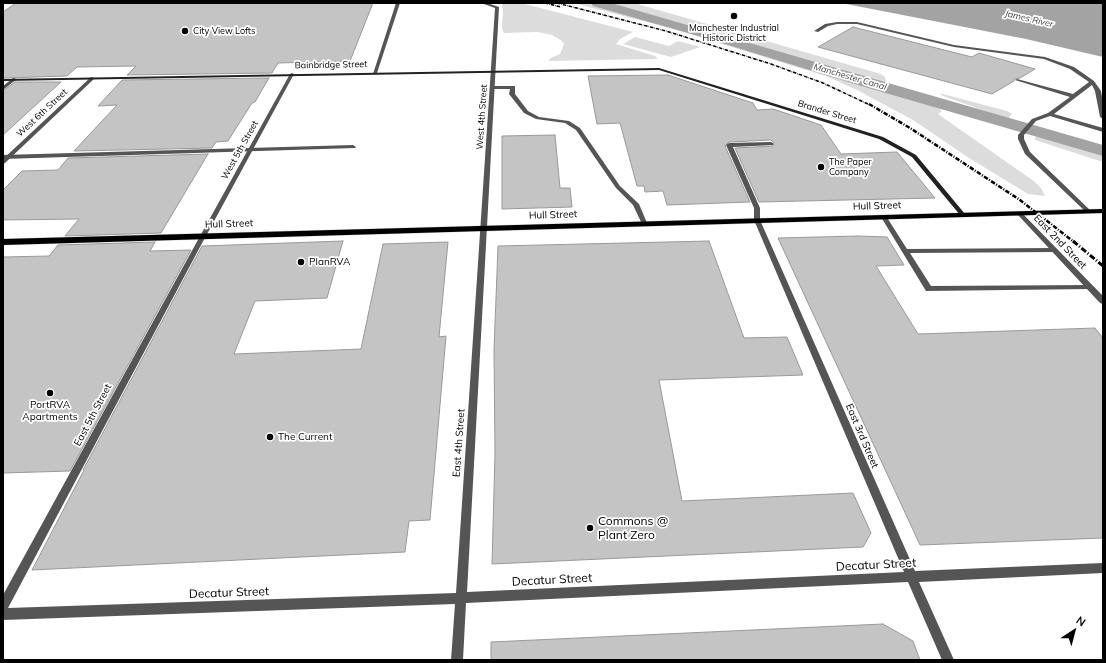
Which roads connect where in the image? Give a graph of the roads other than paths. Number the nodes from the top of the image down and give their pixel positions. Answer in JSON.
{"nodes":[{"id":1,"x":398,"y":3,"type":"edge"},
{"id":2,"x":483,"y":3,"type":"edge"},
{"id":3,"x":816,"y":31,"type":"dead end"},
{"id":4,"x":659,"y":69,"type":"joint"},
{"id":5,"x":494,"y":70,"type":"junction"},
{"id":6,"x":375,"y":73,"type":"junction"},
{"id":7,"x":292,"y":74,"type":"junction"},
{"id":8,"x":93,"y":78,"type":"junction"},
{"id":9,"x":3,"y":80,"type":"edge"},
{"id":10,"x":15,"y":80,"type":"junction"},
{"id":11,"x":1016,"y":80,"type":"dead end"},
{"id":12,"x":1092,"y":82,"type":"junction"},
{"id":13,"x":493,"y":87,"type":"junction"},
{"id":14,"x":3,"y":88,"type":"edge"},
{"id":15,"x":1073,"y":96,"type":"junction"},
{"id":16,"x":1050,"y":114,"type":"junction"},
{"id":17,"x":1103,"y":117,"type":"edge"},
{"id":18,"x":1103,"y":130,"type":"edge"},
{"id":19,"x":771,"y":144,"type":"dead end"},
{"id":20,"x":353,"y":147,"type":"dead end"},
{"id":21,"x":250,"y":151,"type":"junction"},
{"id":22,"x":6,"y":157,"type":"edge"},
{"id":23,"x":3,"y":162,"type":"edge"},
{"id":24,"x":1103,"y":211,"type":"edge"},
{"id":25,"x":1089,"y":212,"type":"junction"},
{"id":26,"x":962,"y":214,"type":"junction"},
{"id":27,"x":1020,"y":214,"type":"junction"},
{"id":28,"x":884,"y":217,"type":"junction"},
{"id":29,"x":757,"y":220,"type":"junction"},
{"id":30,"x":644,"y":223,"type":"junction"},
{"id":31,"x":484,"y":228,"type":"junction"},
{"id":32,"x":203,"y":236,"type":"junction"},
{"id":33,"x":3,"y":242,"type":"edge"},
{"id":34,"x":1054,"y":250,"type":"junction"},
{"id":35,"x":906,"y":251,"type":"junction"},
{"id":36,"x":1090,"y":287,"type":"junction"},
{"id":37,"x":1103,"y":301,"type":"edge"},
{"id":38,"x":1103,"y":568,"type":"edge"},
{"id":39,"x":910,"y":576,"type":"junction"},
{"id":40,"x":460,"y":598,"type":"junction"},
{"id":41,"x":3,"y":606,"type":"edge"},
{"id":42,"x":3,"y":614,"type":"edge"},
{"id":43,"x":457,"y":660,"type":"edge"},
{"id":44,"x":948,"y":660,"type":"edge"}],
"edges":[{"from":1,"to":6,"type":"street"},
{"from":2,"to":5,"type":"street","name":"West 4th Street"},
{"from":3,"to":12,"type":"street"},
{"from":4,"to":5,"type":"street","name":"Bainbridge Street"},
{"from":4,"to":26,"type":"street","name":"Brander Street"},
{"from":5,"to":6,"type":"street","name":"Bainbridge Street"},
{"from":5,"to":13,"type":"street","name":"West 4th Street"},
{"from":6,"to":7,"type":"street","name":"Bainbridge Street"},
{"from":7,"to":8,"type":"street","name":"Bainbridge Street"},
{"from":7,"to":21,"type":"street","name":"West 5th Street"},
{"from":8,"to":10,"type":"street","name":"Bainbridge Street"},
{"from":8,"to":22,"type":"street","name":"West 6th Street"},
{"from":9,"to":10,"type":"street","name":"Bainbridge Street"},
{"from":10,"to":14,"type":"street"},
{"from":11,"to":15,"type":"street"},
{"from":12,"to":15,"type":"street"},
{"from":12,"to":17,"type":"street"},
{"from":13,"to":30,"type":"street"},
{"from":13,"to":31,"type":"street","name":"West 4th Street"},
{"from":15,"to":16,"type":"street"},
{"from":16,"to":18,"type":"street"},
{"from":16,"to":25,"type":"street"},
{"from":19,"to":29,"type":"street","name":"East 3rd Street"},
{"from":20,"to":21,"type":"street"},
{"from":21,"to":22,"type":"street"},
{"from":21,"to":32,"type":"street","name":"West 5th Street"},
{"from":22,"to":23,"type":"street","name":"West 6th Street"},
{"from":24,"to":25,"type":"main road","name":"Hull Street"},
{"from":25,"to":27,"type":"main road","name":"Hull Street"},
{"from":26,"to":27,"type":"main road","name":"Hull Street"},
{"from":26,"to":28,"type":"main road","name":"Hull Street"},
{"from":27,"to":34,"type":"street","name":"East 2nd Street"},
{"from":28,"to":29,"type":"main road","name":"Hull Street"},
{"from":28,"to":35,"type":"street"},
{"from":29,"to":30,"type":"main road","name":"Hull Street"},
{"from":29,"to":39,"type":"street","name":"East 3rd Street"},
{"from":30,"to":31,"type":"main road","name":"Hull Street"},
{"from":31,"to":32,"type":"main road","name":"Hull Street"},
{"from":31,"to":40,"type":"street","name":"East 4th Street"},
{"from":32,"to":33,"type":"main road","name":"Hull Street"},
{"from":32,"to":41,"type":"street","name":"East 5th Street"},
{"from":34,"to":35,"type":"street"},
{"from":34,"to":36,"type":"street","name":"East 2nd Street"},
{"from":35,"to":36,"type":"street"},
{"from":36,"to":37,"type":"street","name":"East 2nd Street"},
{"from":38,"to":39,"type":"street","name":"Decatur Street"},
{"from":39,"to":40,"type":"street","name":"Decatur Street"},
{"from":39,"to":44,"type":"street","name":"East 3rd Street"},
{"from":40,"to":42,"type":"street","name":"Decatur Street"},
{"from":40,"to":43,"type":"street","name":"East 4th Street"}]}
